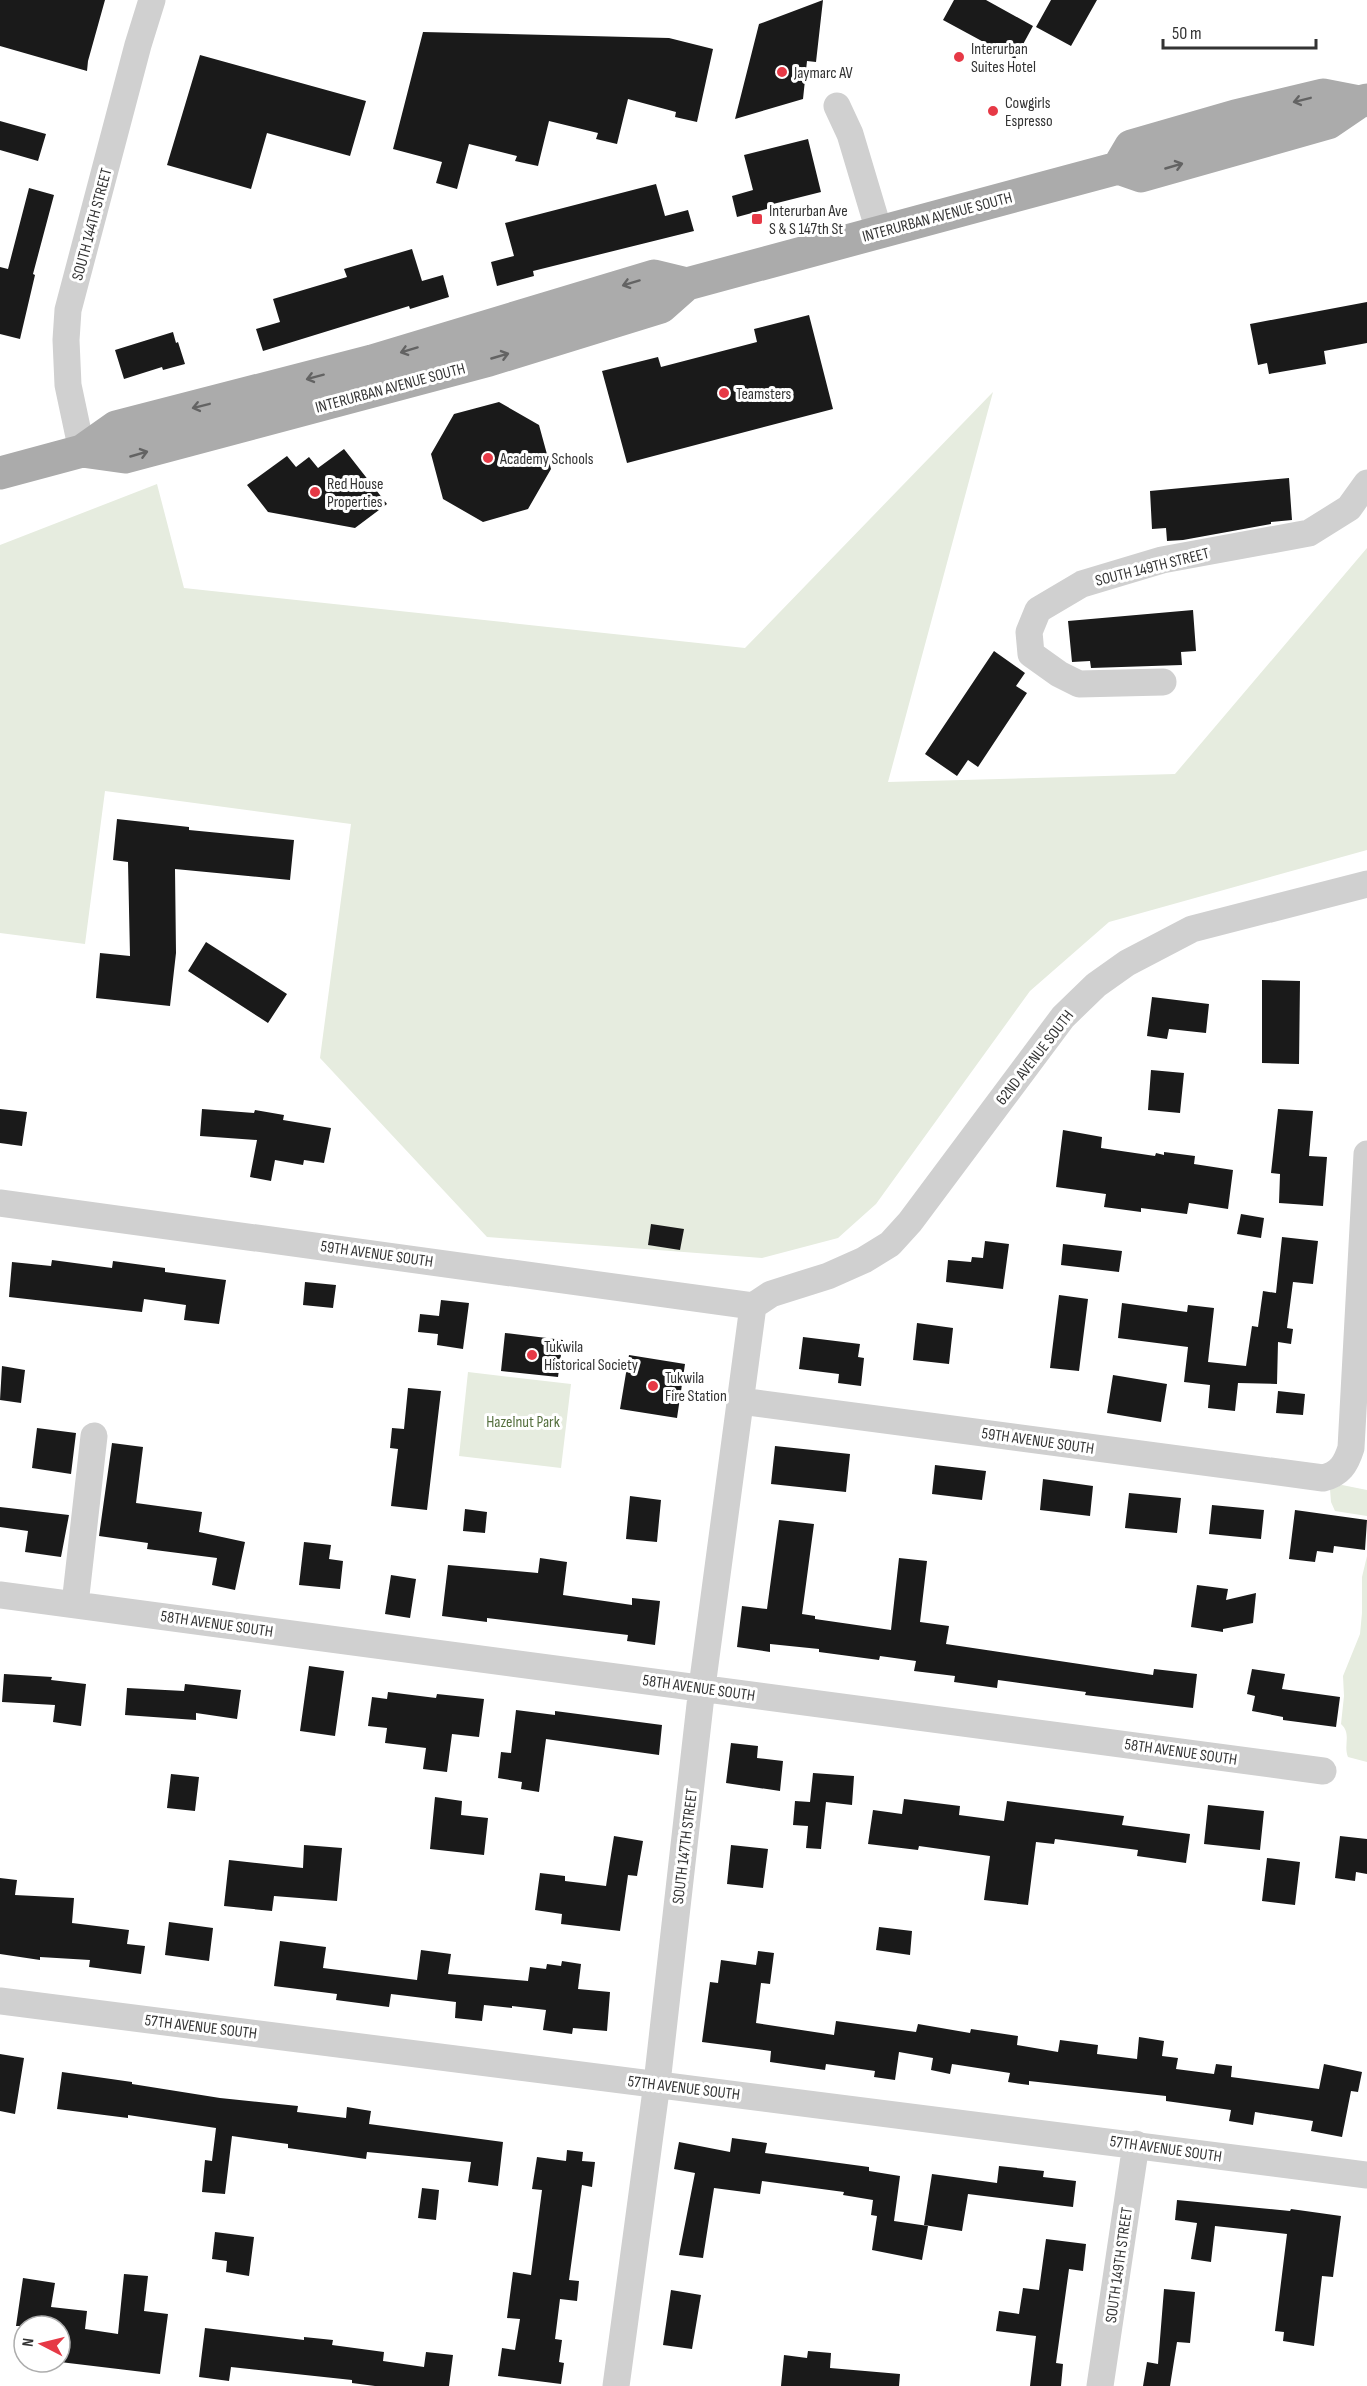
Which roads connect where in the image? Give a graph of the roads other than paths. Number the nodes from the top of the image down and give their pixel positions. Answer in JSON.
{"nodes":[{"id":1,"x":152,"y":0,"type":"edge"},
{"id":2,"x":1363,"y":101,"type":"edge"},
{"id":3,"x":837,"y":106,"type":"dead end"},
{"id":4,"x":879,"y":231,"type":"junction"},
{"id":5,"x":82,"y":451,"type":"junction"},
{"id":6,"x":0,"y":473,"type":"edge"},
{"id":7,"x":1367,"y":483,"type":"edge"},
{"id":8,"x":1163,"y":682,"type":"dead end"},
{"id":9,"x":1367,"y":884,"type":"edge"},
{"id":10,"x":1367,"y":1154,"type":"edge"},
{"id":11,"x":0,"y":1203,"type":"edge"},
{"id":12,"x":753,"y":1306,"type":"junction"},
{"id":13,"x":741,"y":1401,"type":"junction"},
{"id":14,"x":94,"y":1436,"type":"dead end"},
{"id":15,"x":0,"y":1595,"type":"edge"},
{"id":16,"x":75,"y":1604,"type":"junction"},
{"id":17,"x":702,"y":1687,"type":"junction"},
{"id":18,"x":1323,"y":1771,"type":"dead end"},
{"id":19,"x":0,"y":2001,"type":"edge"},
{"id":20,"x":657,"y":2084,"type":"junction"},
{"id":21,"x":1136,"y":2144,"type":"junction"},
{"id":22,"x":1367,"y":2175,"type":"edge"},
{"id":23,"x":615,"y":2386,"type":"edge"},
{"id":24,"x":1100,"y":2386,"type":"edge"}],
"edges":[{"from":1,"to":5,"type":"street","name":"SOUTH 144TH STREET"},
{"from":2,"to":4,"type":"main road","name":"INTERURBAN AVENUE SOUTH"},
{"from":3,"to":4,"type":"street"},
{"from":4,"to":5,"type":"main road","name":"INTERURBAN AVENUE SOUTH"},
{"from":5,"to":6,"type":"main road","name":"INTERURBAN AVENUE SOUTH"},
{"from":7,"to":8,"type":"street","name":"SOUTH 149TH STREET"},
{"from":9,"to":12,"type":"street","name":"62ND AVENUE SOUTH"},
{"from":10,"to":13,"type":"street","name":"59TH AVENUE SOUTH"},
{"from":11,"to":12,"type":"street","name":"59TH AVENUE SOUTH"},
{"from":12,"to":13,"type":"street","name":"SOUTH 147TH STREET"},
{"from":13,"to":17,"type":"street","name":"SOUTH 147TH STREET"},
{"from":14,"to":16,"type":"street"},
{"from":15,"to":16,"type":"street","name":"58TH AVENUE SOUTH"},
{"from":16,"to":17,"type":"street","name":"58TH AVENUE SOUTH"},
{"from":17,"to":18,"type":"street","name":"58TH AVENUE SOUTH"},
{"from":17,"to":20,"type":"street","name":"SOUTH 147TH STREET"},
{"from":19,"to":20,"type":"street","name":"57TH AVENUE SOUTH"},
{"from":20,"to":21,"type":"street","name":"57TH AVENUE SOUTH"},
{"from":20,"to":23,"type":"street","name":"SOUTH 147TH STREET"},
{"from":21,"to":22,"type":"street","name":"57TH AVENUE SOUTH"},
{"from":21,"to":24,"type":"street","name":"SOUTH 149TH STREET"}]}
